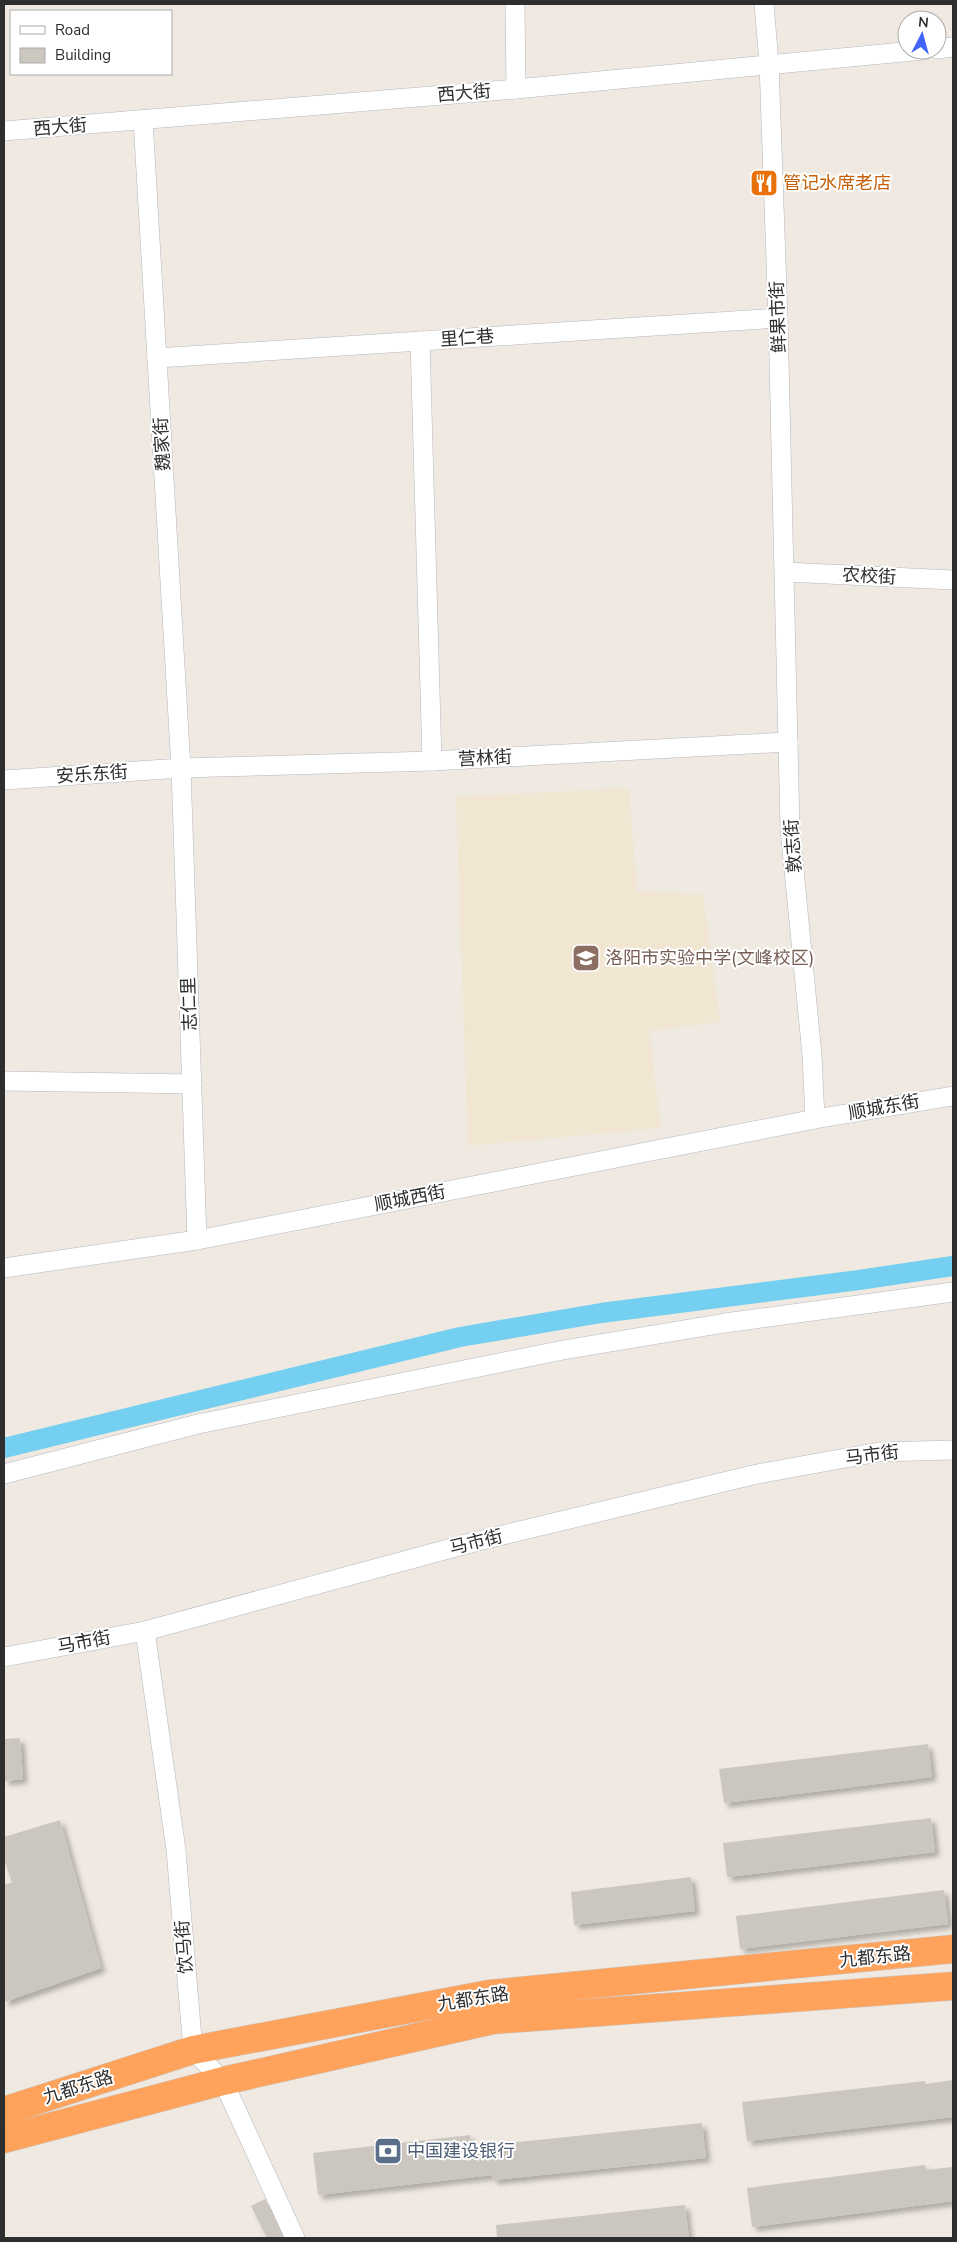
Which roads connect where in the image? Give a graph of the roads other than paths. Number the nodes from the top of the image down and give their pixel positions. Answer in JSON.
{"nodes":[{"id":1,"x":515,"y":4,"type":"edge"},
{"id":2,"x":764,"y":4,"type":"edge"},
{"id":3,"x":897,"y":52,"type":"edge"},
{"id":4,"x":769,"y":63,"type":"junction"},
{"id":5,"x":516,"y":89,"type":"junction"},
{"id":6,"x":143,"y":120,"type":"junction"},
{"id":7,"x":4,"y":132,"type":"edge"},
{"id":8,"x":778,"y":318,"type":"junction"},
{"id":9,"x":420,"y":341,"type":"junction"},
{"id":10,"x":157,"y":358,"type":"junction"},
{"id":11,"x":785,"y":572,"type":"junction"},
{"id":12,"x":953,"y":580,"type":"edge"},
{"id":13,"x":788,"y":742,"type":"junction"},
{"id":14,"x":432,"y":761,"type":"junction"},
{"id":15,"x":181,"y":768,"type":"junction"},
{"id":16,"x":4,"y":780,"type":"edge"},
{"id":17,"x":4,"y":1081,"type":"edge"},
{"id":18,"x":192,"y":1084,"type":"junction"},
{"id":19,"x":953,"y":1096,"type":"edge"},
{"id":20,"x":815,"y":1119,"type":"junction"},
{"id":21,"x":197,"y":1240,"type":"junction"},
{"id":22,"x":4,"y":1268,"type":"edge"},
{"id":23,"x":953,"y":1292,"type":"edge"},
{"id":24,"x":953,"y":1450,"type":"edge"},
{"id":25,"x":4,"y":1474,"type":"edge"},
{"id":26,"x":145,"y":1631,"type":"junction"},
{"id":27,"x":4,"y":1657,"type":"edge"},
{"id":28,"x":953,"y":1949,"type":"edge"},
{"id":29,"x":953,"y":1986,"type":"edge"},
{"id":30,"x":193,"y":2050,"type":"junction"},
{"id":31,"x":223,"y":2081,"type":"junction"},
{"id":32,"x":4,"y":2111,"type":"edge"},
{"id":33,"x":4,"y":2139,"type":"edge"},
{"id":34,"x":295,"y":2238,"type":"edge"}],
"edges":[{"from":1,"to":5,"type":"street"},
{"from":2,"to":4,"type":"street","name":"鲜果市街"},
{"from":3,"to":4,"type":"street","name":"西大街"},
{"from":4,"to":5,"type":"street","name":"西大街"},
{"from":4,"to":8,"type":"street","name":"鲜果市街"},
{"from":5,"to":6,"type":"street","name":"西大街"},
{"from":6,"to":7,"type":"street","name":"西大街"},
{"from":6,"to":10,"type":"street","name":"魏家街"},
{"from":8,"to":9,"type":"street","name":"里仁巷"},
{"from":8,"to":11,"type":"street","name":"鲜果市街"},
{"from":9,"to":10,"type":"street","name":"里仁巷"},
{"from":9,"to":14,"type":"street"},
{"from":10,"to":15,"type":"street","name":"魏家街"},
{"from":11,"to":12,"type":"street","name":"农校街"},
{"from":11,"to":13,"type":"street","name":"敦志街"},
{"from":13,"to":14,"type":"street","name":"营林街"},
{"from":13,"to":20,"type":"street","name":"敦志街"},
{"from":14,"to":15,"type":"street","name":"营林街"},
{"from":15,"to":16,"type":"street","name":"安乐东街"},
{"from":15,"to":18,"type":"street","name":"志仁里"},
{"from":17,"to":18,"type":"street"},
{"from":18,"to":21,"type":"street","name":"志仁里"},
{"from":19,"to":20,"type":"street","name":"顺城东街"},
{"from":20,"to":21,"type":"street","name":"顺城西街"},
{"from":21,"to":22,"type":"street","name":"顺城西街"},
{"from":23,"to":25,"type":"street"},
{"from":24,"to":26,"type":"street","name":"马市街"},
{"from":26,"to":27,"type":"street","name":"马市街"},
{"from":26,"to":30,"type":"street","name":"饮马街"},
{"from":28,"to":30,"type":"highway","name":"九都东路"},
{"from":29,"to":31,"type":"highway","name":"九都东路"},
{"from":30,"to":31,"type":"street"},
{"from":30,"to":32,"type":"highway","name":"九都东路"},
{"from":31,"to":33,"type":"highway","name":"九都东路"},
{"from":31,"to":34,"type":"street"}]}
